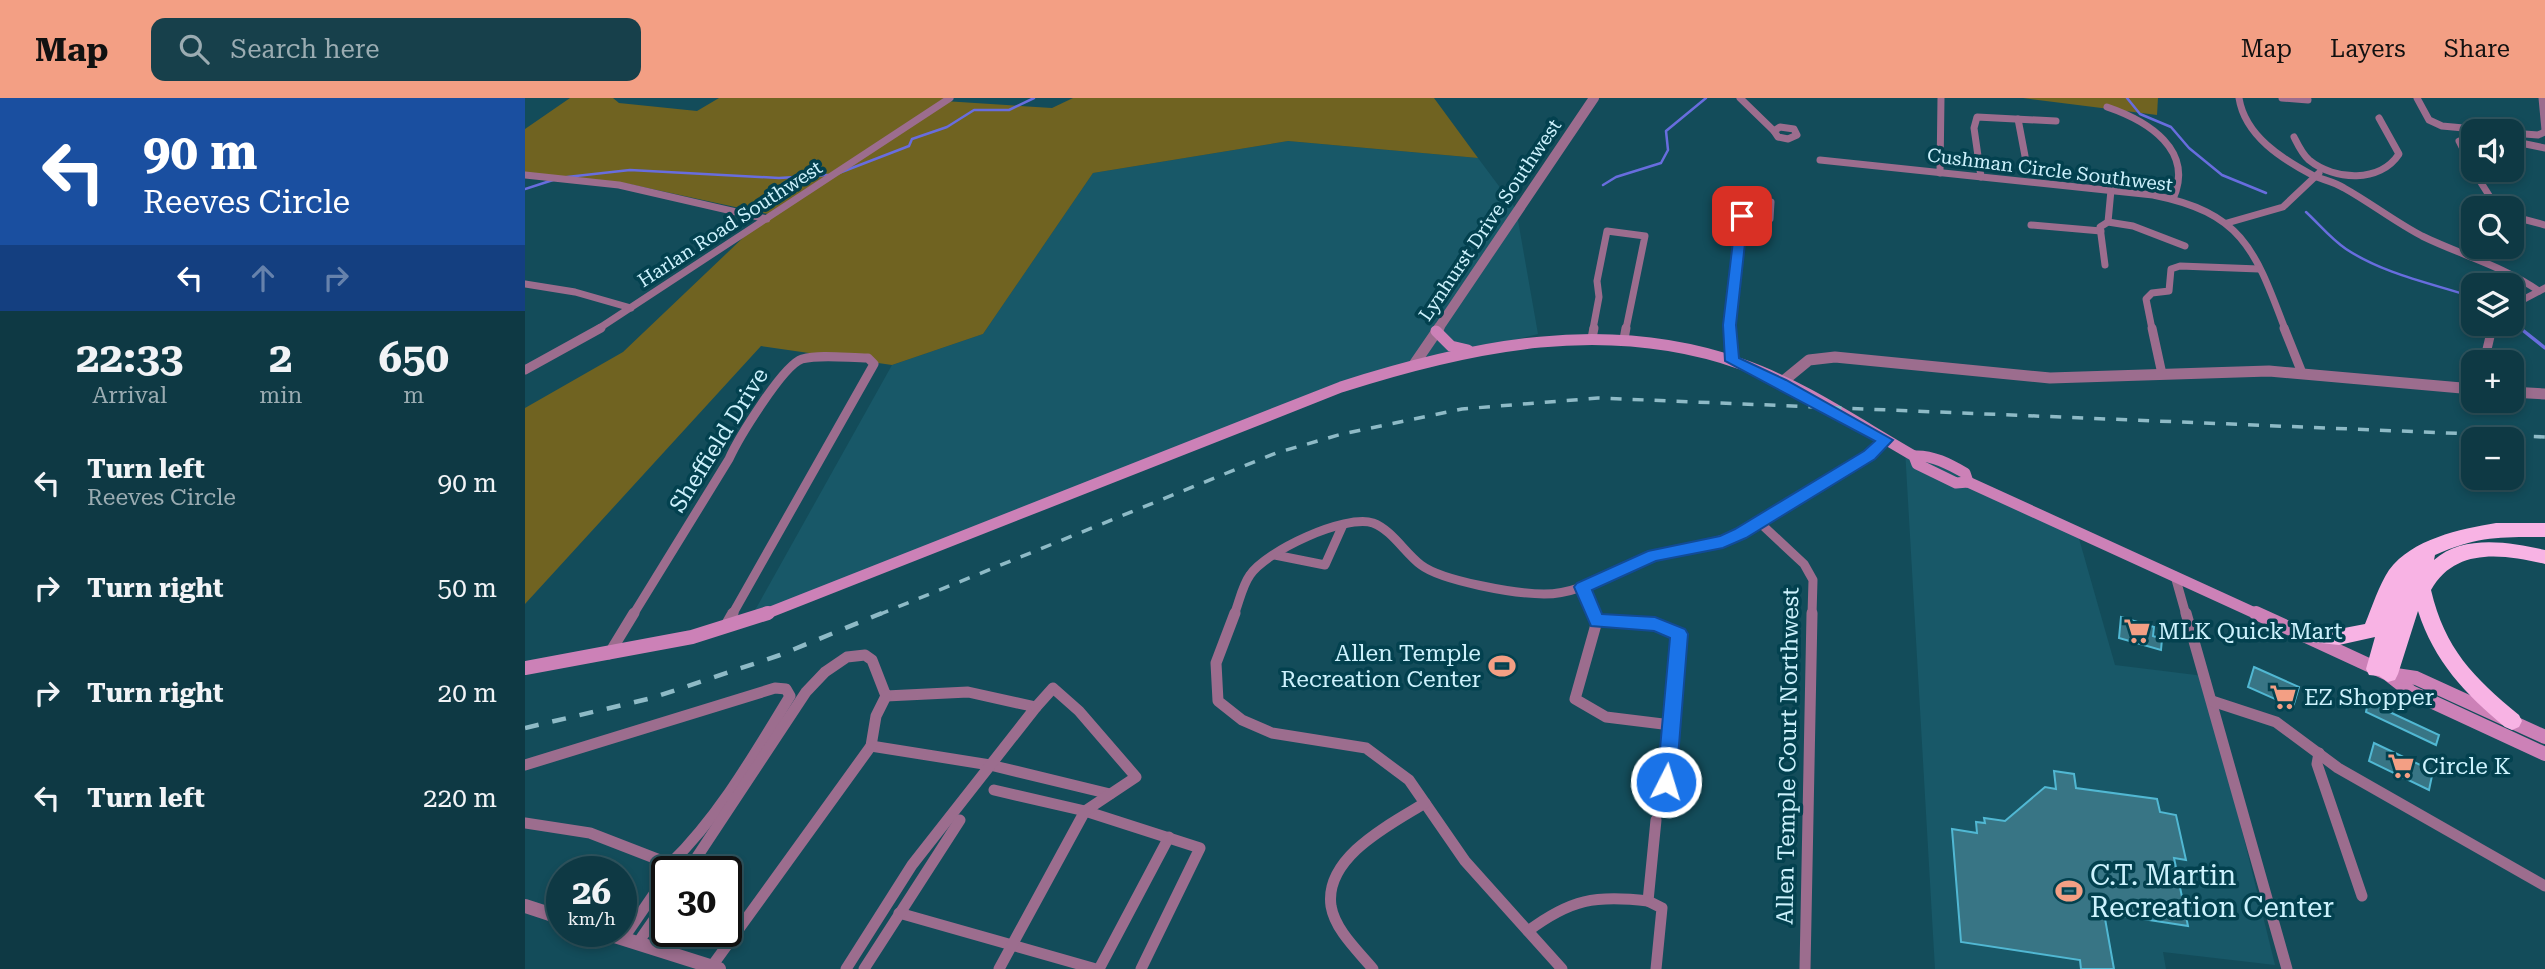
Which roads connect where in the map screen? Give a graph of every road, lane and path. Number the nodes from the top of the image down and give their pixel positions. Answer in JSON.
{"nodes":[{"id":1,"x":950,"y":98,"type":"edge"},
{"id":2,"x":1594,"y":98,"type":"edge"},
{"id":3,"x":1740,"y":98,"type":"edge"},
{"id":4,"x":1941,"y":98,"type":"edge"},
{"id":5,"x":2239,"y":98,"type":"edge"},
{"id":6,"x":2282,"y":98,"type":"edge"},
{"id":7,"x":2417,"y":98,"type":"edge"},
{"id":8,"x":2542,"y":98,"type":"edge"},
{"id":9,"x":2308,"y":100,"type":"dead end"},
{"id":10,"x":2107,"y":107,"type":"dead end"},
{"id":11,"x":2018,"y":118,"type":"junction"},
{"id":12,"x":2379,"y":118,"type":"dead end"},
{"id":13,"x":2056,"y":121,"type":"dead end"},
{"id":14,"x":2461,"y":128,"type":"edge"},
{"id":15,"x":1775,"y":131,"type":"dead end"},
{"id":16,"x":2524,"y":133,"type":"edge"},
{"id":17,"x":2544,"y":133,"type":"edge"},
{"id":18,"x":2294,"y":137,"type":"dead end"},
{"id":19,"x":2524,"y":144,"type":"edge"},
{"id":20,"x":2545,"y":148,"type":"edge"},
{"id":21,"x":2025,"y":156,"type":"dead end"},
{"id":22,"x":1820,"y":160,"type":"dead end"},
{"id":23,"x":2325,"y":168,"type":"junction"},
{"id":24,"x":1940,"y":173,"type":"junction"},
{"id":25,"x":525,"y":175,"type":"edge"},
{"id":26,"x":2315,"y":176,"type":"junction"},
{"id":27,"x":1981,"y":177,"type":"junction"},
{"id":28,"x":2111,"y":190,"type":"junction"},
{"id":29,"x":2173,"y":199,"type":"junction"},
{"id":30,"x":1771,"y":202,"type":"dead end"},
{"id":31,"x":767,"y":219,"type":"junction"},
{"id":32,"x":2524,"y":219,"type":"edge"},
{"id":33,"x":2108,"y":222,"type":"junction"},
{"id":34,"x":2227,"y":223,"type":"junction"},
{"id":35,"x":2031,"y":225,"type":"dead end"},
{"id":36,"x":2545,"y":225,"type":"edge"},
{"id":37,"x":2101,"y":231,"type":"junction"},
{"id":38,"x":2185,"y":246,"type":"dead end"},
{"id":39,"x":2105,"y":265,"type":"dead end"},
{"id":40,"x":2259,"y":269,"type":"junction"},
{"id":41,"x":525,"y":285,"type":"edge"},
{"id":42,"x":2542,"y":290,"type":"edge"},
{"id":43,"x":2524,"y":299,"type":"edge"},
{"id":44,"x":631,"y":308,"type":"junction"},
{"id":45,"x":1436,"y":331,"type":"junction"},
{"id":46,"x":1592,"y":338,"type":"junction"},
{"id":47,"x":1625,"y":339,"type":"junction"},
{"id":48,"x":1472,"y":351,"type":"junction"},
{"id":49,"x":1732,"y":361,"type":"junction"},
{"id":50,"x":1415,"y":363,"type":"junction"},
{"id":51,"x":525,"y":370,"type":"edge"},
{"id":52,"x":2302,"y":373,"type":"junction"},
{"id":53,"x":2162,"y":374,"type":"junction"},
{"id":54,"x":1781,"y":383,"type":"junction"},
{"id":55,"x":2461,"y":388,"type":"edge"},
{"id":56,"x":2524,"y":393,"type":"edge"},
{"id":57,"x":2545,"y":394,"type":"edge"},
{"id":58,"x":1885,"y":440,"type":"junction"},
{"id":59,"x":1759,"y":522,"type":"junction"},
{"id":60,"x":1342,"y":527,"type":"junction"},
{"id":61,"x":2545,"y":530,"type":"edge"},
{"id":62,"x":2432,"y":550,"type":"junction"},
{"id":63,"x":1275,"y":555,"type":"junction"},
{"id":64,"x":2545,"y":557,"type":"edge"},
{"id":65,"x":2175,"y":576,"type":"junction"},
{"id":66,"x":1582,"y":587,"type":"junction"},
{"id":67,"x":2422,"y":590,"type":"junction"},
{"id":68,"x":1597,"y":621,"type":"junction"},
{"id":69,"x":725,"y":628,"type":"junction"},
{"id":70,"x":2300,"y":634,"type":"junction"},
{"id":71,"x":609,"y":655,"type":"junction"},
{"id":72,"x":525,"y":668,"type":"edge"},
{"id":73,"x":2382,"y":672,"type":"junction"},
{"id":74,"x":886,"y":696,"type":"junction"},
{"id":75,"x":2212,"y":701,"type":"junction"},
{"id":76,"x":1037,"y":707,"type":"junction"},
{"id":77,"x":2512,"y":721,"type":"junction"},
{"id":78,"x":1671,"y":725,"type":"junction"},
{"id":79,"x":2545,"y":737,"type":"edge"},
{"id":80,"x":871,"y":746,"type":"junction"},
{"id":81,"x":2319,"y":753,"type":"junction"},
{"id":82,"x":2545,"y":754,"type":"edge"},
{"id":83,"x":525,"y":765,"type":"edge"},
{"id":84,"x":991,"y":765,"type":"junction"},
{"id":85,"x":1666,"y":782,"type":"dead end"},
{"id":86,"x":994,"y":790,"type":"dead end"},
{"id":87,"x":1110,"y":794,"type":"junction"},
{"id":88,"x":1425,"y":803,"type":"junction"},
{"id":89,"x":1085,"y":811,"type":"junction"},
{"id":90,"x":960,"y":820,"type":"dead end"},
{"id":91,"x":1656,"y":820,"type":"dead end"},
{"id":92,"x":525,"y":823,"type":"edge"},
{"id":93,"x":1169,"y":837,"type":"junction"},
{"id":94,"x":681,"y":856,"type":"edge"},
{"id":95,"x":698,"y":856,"type":"edge"},
{"id":96,"x":651,"y":861,"type":"edge"},
{"id":97,"x":2545,"y":886,"type":"edge"},
{"id":98,"x":2362,"y":897,"type":"dead end"},
{"id":99,"x":1648,"y":901,"type":"junction"},
{"id":100,"x":651,"y":903,"type":"edge"},
{"id":101,"x":525,"y":906,"type":"edge"},
{"id":102,"x":546,"y":913,"type":"edge"},
{"id":103,"x":899,"y":913,"type":"junction"},
{"id":104,"x":651,"y":918,"type":"edge"},
{"id":105,"x":637,"y":928,"type":"edge"},
{"id":106,"x":1528,"y":932,"type":"junction"},
{"id":107,"x":637,"y":933,"type":"edge"},
{"id":108,"x":637,"y":943,"type":"edge"},
{"id":109,"x":1011,"y":944,"type":"junction"},
{"id":110,"x":715,"y":968,"type":"edge"},
{"id":111,"x":846,"y":969,"type":"edge"},
{"id":112,"x":865,"y":969,"type":"edge"},
{"id":113,"x":999,"y":969,"type":"edge"},
{"id":114,"x":1097,"y":969,"type":"edge"},
{"id":115,"x":1141,"y":969,"type":"edge"},
{"id":116,"x":1373,"y":969,"type":"edge"},
{"id":117,"x":1563,"y":969,"type":"edge"},
{"id":118,"x":1656,"y":969,"type":"edge"},
{"id":119,"x":1805,"y":969,"type":"edge"},
{"id":120,"x":2287,"y":969,"type":"edge"}],
"edges":[{"from":1,"to":31,"type":"street","name":"Harlan Road Southwest"},
{"from":2,"to":45,"type":"street","name":"Lynhurst Drive Southwest"},
{"from":3,"to":15,"type":"street"},
{"from":4,"to":24,"type":"street"},
{"from":5,"to":26,"type":"street"},
{"from":6,"to":9,"type":"street"},
{"from":7,"to":14,"type":"street"},
{"from":8,"to":17,"type":"street"},
{"from":10,"to":29,"type":"street"},
{"from":11,"to":13,"type":"street"},
{"from":11,"to":21,"type":"street"},
{"from":11,"to":27,"type":"street"},
{"from":12,"to":23,"type":"street"},
{"from":16,"to":17,"type":"street"},
{"from":18,"to":23,"type":"street"},
{"from":19,"to":20,"type":"street"},
{"from":22,"to":24,"type":"street","name":"Cushman Circle Southwest"},
{"from":23,"to":26,"type":"street"},
{"from":24,"to":27,"type":"street","name":"Cushman Circle Southwest"},
{"from":25,"to":31,"type":"street"},
{"from":26,"to":34,"type":"street"},
{"from":26,"to":42,"type":"street"},
{"from":27,"to":28,"type":"street","name":"Cushman Circle Southwest"},
{"from":28,"to":29,"type":"street","name":"Cushman Circle Southwest"},
{"from":28,"to":33,"type":"street"},
{"from":29,"to":34,"type":"street","name":"Cushman Circle Southwest"},
{"from":30,"to":49,"type":"street"},
{"from":31,"to":44,"type":"street","name":"Harlan Road Southwest"},
{"from":32,"to":36,"type":"street"},
{"from":33,"to":37,"type":"street"},
{"from":33,"to":38,"type":"street"},
{"from":34,"to":40,"type":"street","name":"Cushman Circle Southwest"},
{"from":35,"to":37,"type":"street"},
{"from":37,"to":39,"type":"street"},
{"from":40,"to":52,"type":"street","name":"Cushman Circle Southwest"},
{"from":40,"to":53,"type":"street"},
{"from":41,"to":44,"type":"street"},
{"from":42,"to":43,"type":"street"},
{"from":44,"to":51,"type":"street","name":"Harlan Road Southwest"},
{"from":45,"to":48,"type":"main road"},
{"from":45,"to":50,"type":"street","name":"Lynhurst Drive Southwest"},
{"from":46,"to":47,"type":"main road"},
{"from":46,"to":47,"type":"street"},
{"from":46,"to":48,"type":"main road"},
{"from":47,"to":49,"type":"main road"},
{"from":48,"to":50,"type":"main road"},
{"from":49,"to":54,"type":"main road"},
{"from":50,"to":69,"type":"main road"},
{"from":52,"to":53,"type":"street"},
{"from":52,"to":55,"type":"street"},
{"from":53,"to":54,"type":"street"},
{"from":54,"to":58,"type":"main road"},
{"from":56,"to":57,"type":"street"},
{"from":58,"to":59,"type":"street"},
{"from":58,"to":65,"type":"main road"},
{"from":59,"to":66,"type":"street"},
{"from":59,"to":119,"type":"street","name":"Allen Temple Court Northwest"},
{"from":60,"to":63,"type":"street"},
{"from":60,"to":63,"type":"street"},
{"from":60,"to":66,"type":"street"},
{"from":61,"to":62,"type":"highway"},
{"from":62,"to":70,"type":"highway"},
{"from":62,"to":73,"type":"highway"},
{"from":63,"to":88,"type":"street"},
{"from":64,"to":67,"type":"highway"},
{"from":65,"to":70,"type":"main road"},
{"from":65,"to":75,"type":"street"},
{"from":66,"to":68,"type":"street"},
{"from":67,"to":73,"type":"highway"},
{"from":67,"to":77,"type":"highway"},
{"from":68,"to":78,"type":"street"},
{"from":68,"to":78,"type":"street"},
{"from":69,"to":71,"type":"main road"},
{"from":69,"to":71,"type":"street","name":"Sheffield Drive"},
{"from":70,"to":73,"type":"main road"},
{"from":71,"to":72,"type":"main road"},
{"from":73,"to":77,"type":"main road"},
{"from":73,"to":82,"type":"main road"},
{"from":74,"to":76,"type":"street"},
{"from":74,"to":80,"type":"street"},
{"from":74,"to":95,"type":"street"},
{"from":75,"to":81,"type":"street"},
{"from":75,"to":120,"type":"street"},
{"from":76,"to":84,"type":"street"},
{"from":76,"to":87,"type":"street"},
{"from":77,"to":79,"type":"main road"},
{"from":78,"to":85,"type":"street"},
{"from":80,"to":84,"type":"street"},
{"from":80,"to":110,"type":"street"},
{"from":81,"to":97,"type":"street"},
{"from":81,"to":98,"type":"street"},
{"from":83,"to":94,"type":"street"},
{"from":84,"to":87,"type":"street"},
{"from":84,"to":111,"type":"street"},
{"from":86,"to":89,"type":"street"},
{"from":87,"to":89,"type":"street"},
{"from":88,"to":106,"type":"street"},
{"from":88,"to":116,"type":"street"},
{"from":89,"to":93,"type":"street"},
{"from":89,"to":109,"type":"street"},
{"from":90,"to":103,"type":"street"},
{"from":91,"to":99,"type":"street"},
{"from":92,"to":96,"type":"street"},
{"from":93,"to":114,"type":"street"},
{"from":93,"to":115,"type":"street"},
{"from":99,"to":106,"type":"street"},
{"from":99,"to":118,"type":"street"},
{"from":100,"to":105,"type":"street"},
{"from":101,"to":102,"type":"street"},
{"from":103,"to":109,"type":"street"},
{"from":103,"to":112,"type":"street"},
{"from":104,"to":107,"type":"street"},
{"from":106,"to":117,"type":"street"},
{"from":108,"to":110,"type":"street"},
{"from":109,"to":113,"type":"street"},
{"from":109,"to":114,"type":"street"}]}
